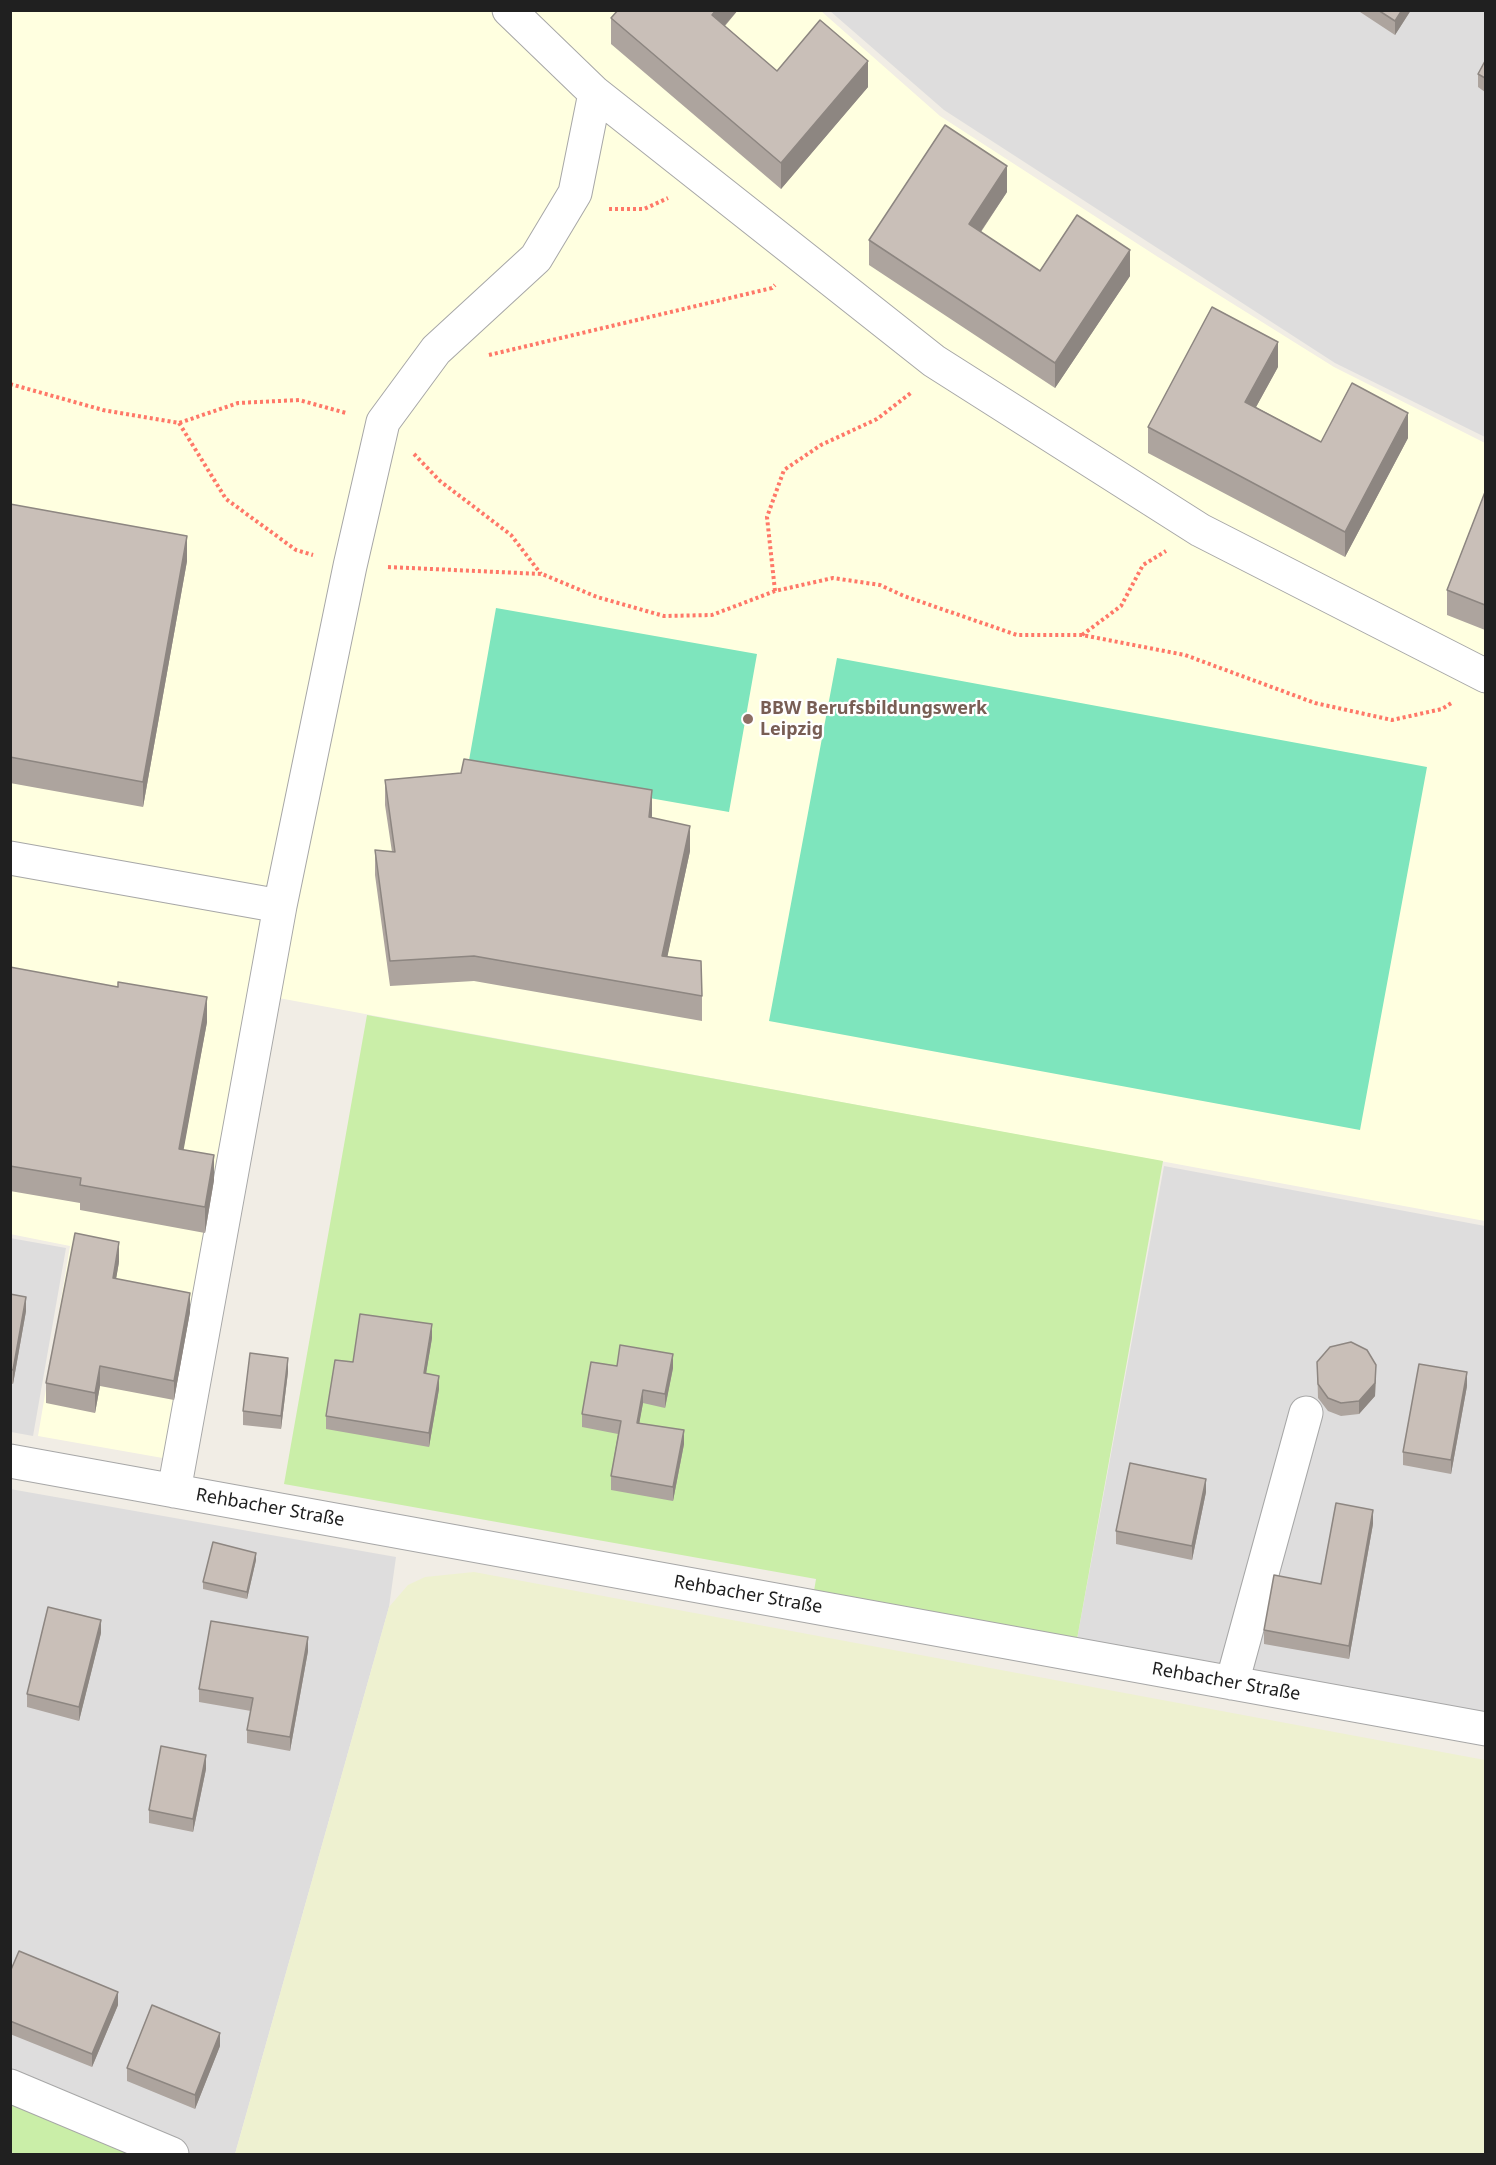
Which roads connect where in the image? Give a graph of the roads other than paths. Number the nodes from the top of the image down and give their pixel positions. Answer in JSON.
{"nodes":[{"id":1,"x":509,"y":10,"type":"edge"},
{"id":2,"x":595,"y":93,"type":"junction"},
{"id":3,"x":1485,"y":676,"type":"edge"},
{"id":4,"x":10,"y":858,"type":"edge"},
{"id":5,"x":280,"y":906,"type":"junction"},
{"id":6,"x":1306,"y":1413,"type":"dead end"},
{"id":7,"x":10,"y":1461,"type":"edge"},
{"id":8,"x":174,"y":1491,"type":"junction"},
{"id":9,"x":1232,"y":1683,"type":"junction"},
{"id":10,"x":1485,"y":1729,"type":"edge"},
{"id":11,"x":10,"y":2086,"type":"edge"},
{"id":12,"x":172,"y":2154,"type":"edge"}],
"edges":[{"from":1,"to":2,"type":"street"},
{"from":2,"to":3,"type":"street"},
{"from":2,"to":5,"type":"street"},
{"from":4,"to":5,"type":"street"},
{"from":5,"to":8,"type":"street"},
{"from":6,"to":9,"type":"street"},
{"from":7,"to":8,"type":"street","name":"Rehbacher Straße"},
{"from":8,"to":9,"type":"street","name":"Rehbacher Straße"},
{"from":9,"to":10,"type":"street","name":"Rehbacher Straße"},
{"from":11,"to":12,"type":"street"}]}
